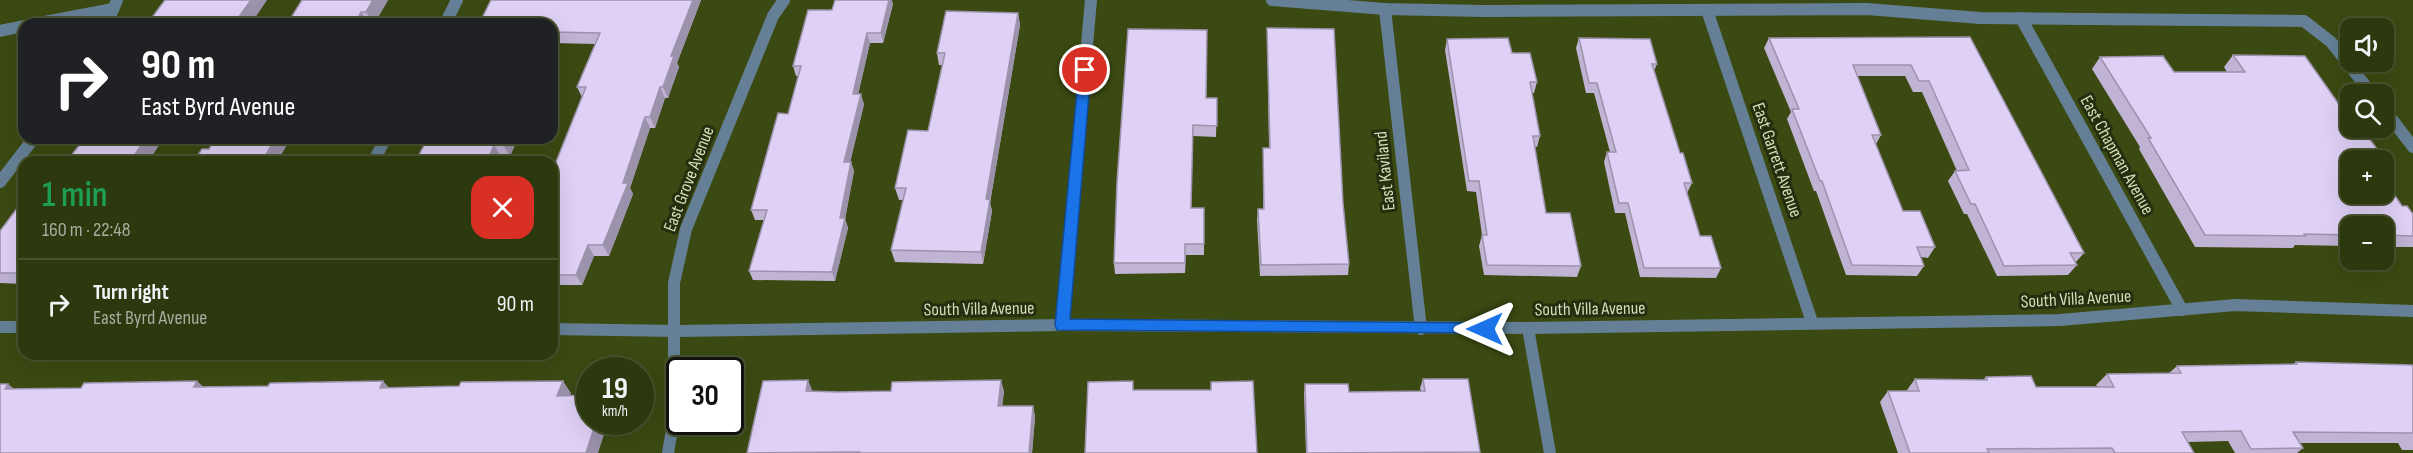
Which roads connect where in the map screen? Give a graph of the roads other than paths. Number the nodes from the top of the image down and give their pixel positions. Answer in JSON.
{"nodes":[{"id":1,"x":457,"y":0,"type":"edge"},
{"id":2,"x":784,"y":0,"type":"edge"},
{"id":3,"x":1091,"y":0,"type":"edge"},
{"id":4,"x":1272,"y":0,"type":"edge"},
{"id":5,"x":115,"y":4,"type":"edge"},
{"id":6,"x":1385,"y":9,"type":"junction"},
{"id":7,"x":1707,"y":10,"type":"junction"},
{"id":8,"x":58,"y":18,"type":"edge"},
{"id":9,"x":448,"y":18,"type":"edge"},
{"id":10,"x":2020,"y":18,"type":"junction"},
{"id":11,"x":18,"y":27,"type":"edge"},
{"id":12,"x":0,"y":31,"type":"edge"},
{"id":13,"x":2364,"y":84,"type":"edge"},
{"id":14,"x":2394,"y":122,"type":"edge"},
{"id":15,"x":29,"y":144,"type":"edge"},
{"id":16,"x":2413,"y":147,"type":"edge"},
{"id":17,"x":20,"y":156,"type":"edge"},
{"id":18,"x":18,"y":159,"type":"edge"},
{"id":19,"x":0,"y":182,"type":"edge"},
{"id":20,"x":2182,"y":310,"type":"junction"},
{"id":21,"x":2413,"y":311,"type":"edge"},
{"id":22,"x":1812,"y":322,"type":"junction"},
{"id":23,"x":1062,"y":325,"type":"junction"},
{"id":24,"x":0,"y":327,"type":"edge"},
{"id":25,"x":18,"y":327,"type":"edge"},
{"id":26,"x":1528,"y":328,"type":"junction"},
{"id":27,"x":558,"y":329,"type":"edge"},
{"id":28,"x":1421,"y":329,"type":"junction"},
{"id":29,"x":676,"y":330,"type":"junction"},
{"id":30,"x":668,"y":453,"type":"edge"},
{"id":31,"x":1550,"y":453,"type":"edge"}],
"edges":[{"from":1,"to":9,"type":"street"},
{"from":2,"to":29,"type":"street","name":"East Grove Avenue"},
{"from":3,"to":23,"type":"street"},
{"from":4,"to":6,"type":"street"},
{"from":5,"to":8,"type":"street"},
{"from":6,"to":7,"type":"street"},
{"from":6,"to":28,"type":"street","name":"East Kaviland"},
{"from":7,"to":10,"type":"street"},
{"from":7,"to":22,"type":"street","name":"East Garrett Avenue"},
{"from":10,"to":13,"type":"street"},
{"from":10,"to":20,"type":"street","name":"East Chapman Avenue"},
{"from":11,"to":12,"type":"street"},
{"from":14,"to":16,"type":"street"},
{"from":15,"to":17,"type":"street"},
{"from":18,"to":19,"type":"street"},
{"from":20,"to":21,"type":"street","name":"South Villa Avenue"},
{"from":20,"to":22,"type":"street","name":"South Villa Avenue"},
{"from":22,"to":26,"type":"street","name":"South Villa Avenue"},
{"from":23,"to":28,"type":"street","name":"South Villa Avenue"},
{"from":23,"to":29,"type":"street","name":"South Villa Avenue"},
{"from":24,"to":25,"type":"street"},
{"from":26,"to":28,"type":"street","name":"South Villa Avenue"},
{"from":26,"to":31,"type":"street"},
{"from":27,"to":29,"type":"street","name":"South Villa Avenue"},
{"from":29,"to":30,"type":"street","name":"East Grove Avenue"}]}
